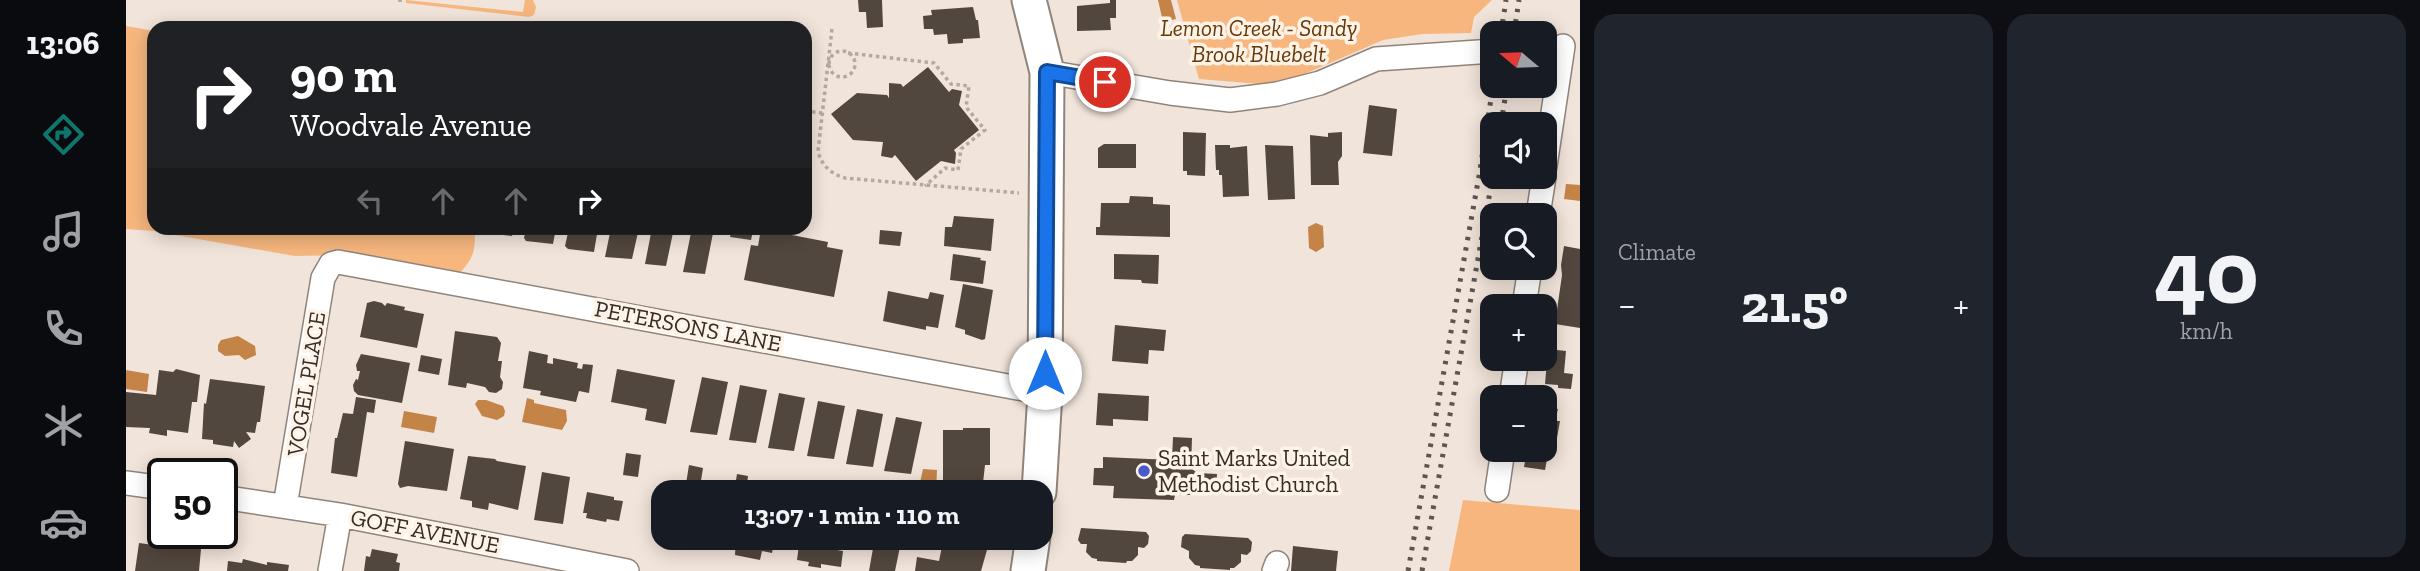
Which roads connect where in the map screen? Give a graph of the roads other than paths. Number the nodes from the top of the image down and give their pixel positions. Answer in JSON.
{"nodes":[{"id":1,"x":1029,"y":0,"type":"edge"},
{"id":2,"x":1563,"y":46,"type":"edge"},
{"id":3,"x":1480,"y":52,"type":"edge"},
{"id":4,"x":1047,"y":72,"type":"junction"},
{"id":5,"x":1553,"y":112,"type":"edge"},
{"id":6,"x":331,"y":264,"type":"joint"},
{"id":7,"x":1045,"y":393,"type":"junction"},
{"id":8,"x":1501,"y":462,"type":"edge"},
{"id":9,"x":1040,"y":480,"type":"edge"},
{"id":10,"x":126,"y":483,"type":"edge"},
{"id":11,"x":147,"y":486,"type":"edge"},
{"id":12,"x":1497,"y":490,"type":"dead end"},
{"id":13,"x":238,"y":499,"type":"edge"},
{"id":14,"x":285,"y":506,"type":"junction"},
{"id":15,"x":340,"y":515,"type":"junction"},
{"id":16,"x":1031,"y":550,"type":"edge"},
{"id":17,"x":330,"y":571,"type":"edge"},
{"id":18,"x":627,"y":571,"type":"edge"},
{"id":19,"x":1028,"y":571,"type":"edge"}],
"edges":[{"from":1,"to":4,"type":"main road"},
{"from":2,"to":5,"type":"street"},
{"from":3,"to":4,"type":"street"},
{"from":4,"to":7,"type":"main road"},
{"from":6,"to":7,"type":"street","name":"PETERSONS LANE"},
{"from":6,"to":14,"type":"street","name":"VOGEL PLACE"},
{"from":7,"to":9,"type":"main road"},
{"from":8,"to":12,"type":"street"},
{"from":10,"to":11,"type":"street"},
{"from":13,"to":14,"type":"street","name":"GOFF AVENUE"},
{"from":14,"to":15,"type":"street","name":"GOFF AVENUE"},
{"from":15,"to":17,"type":"street"},
{"from":15,"to":18,"type":"street","name":"GOFF AVENUE"},
{"from":16,"to":19,"type":"main road"}]}
